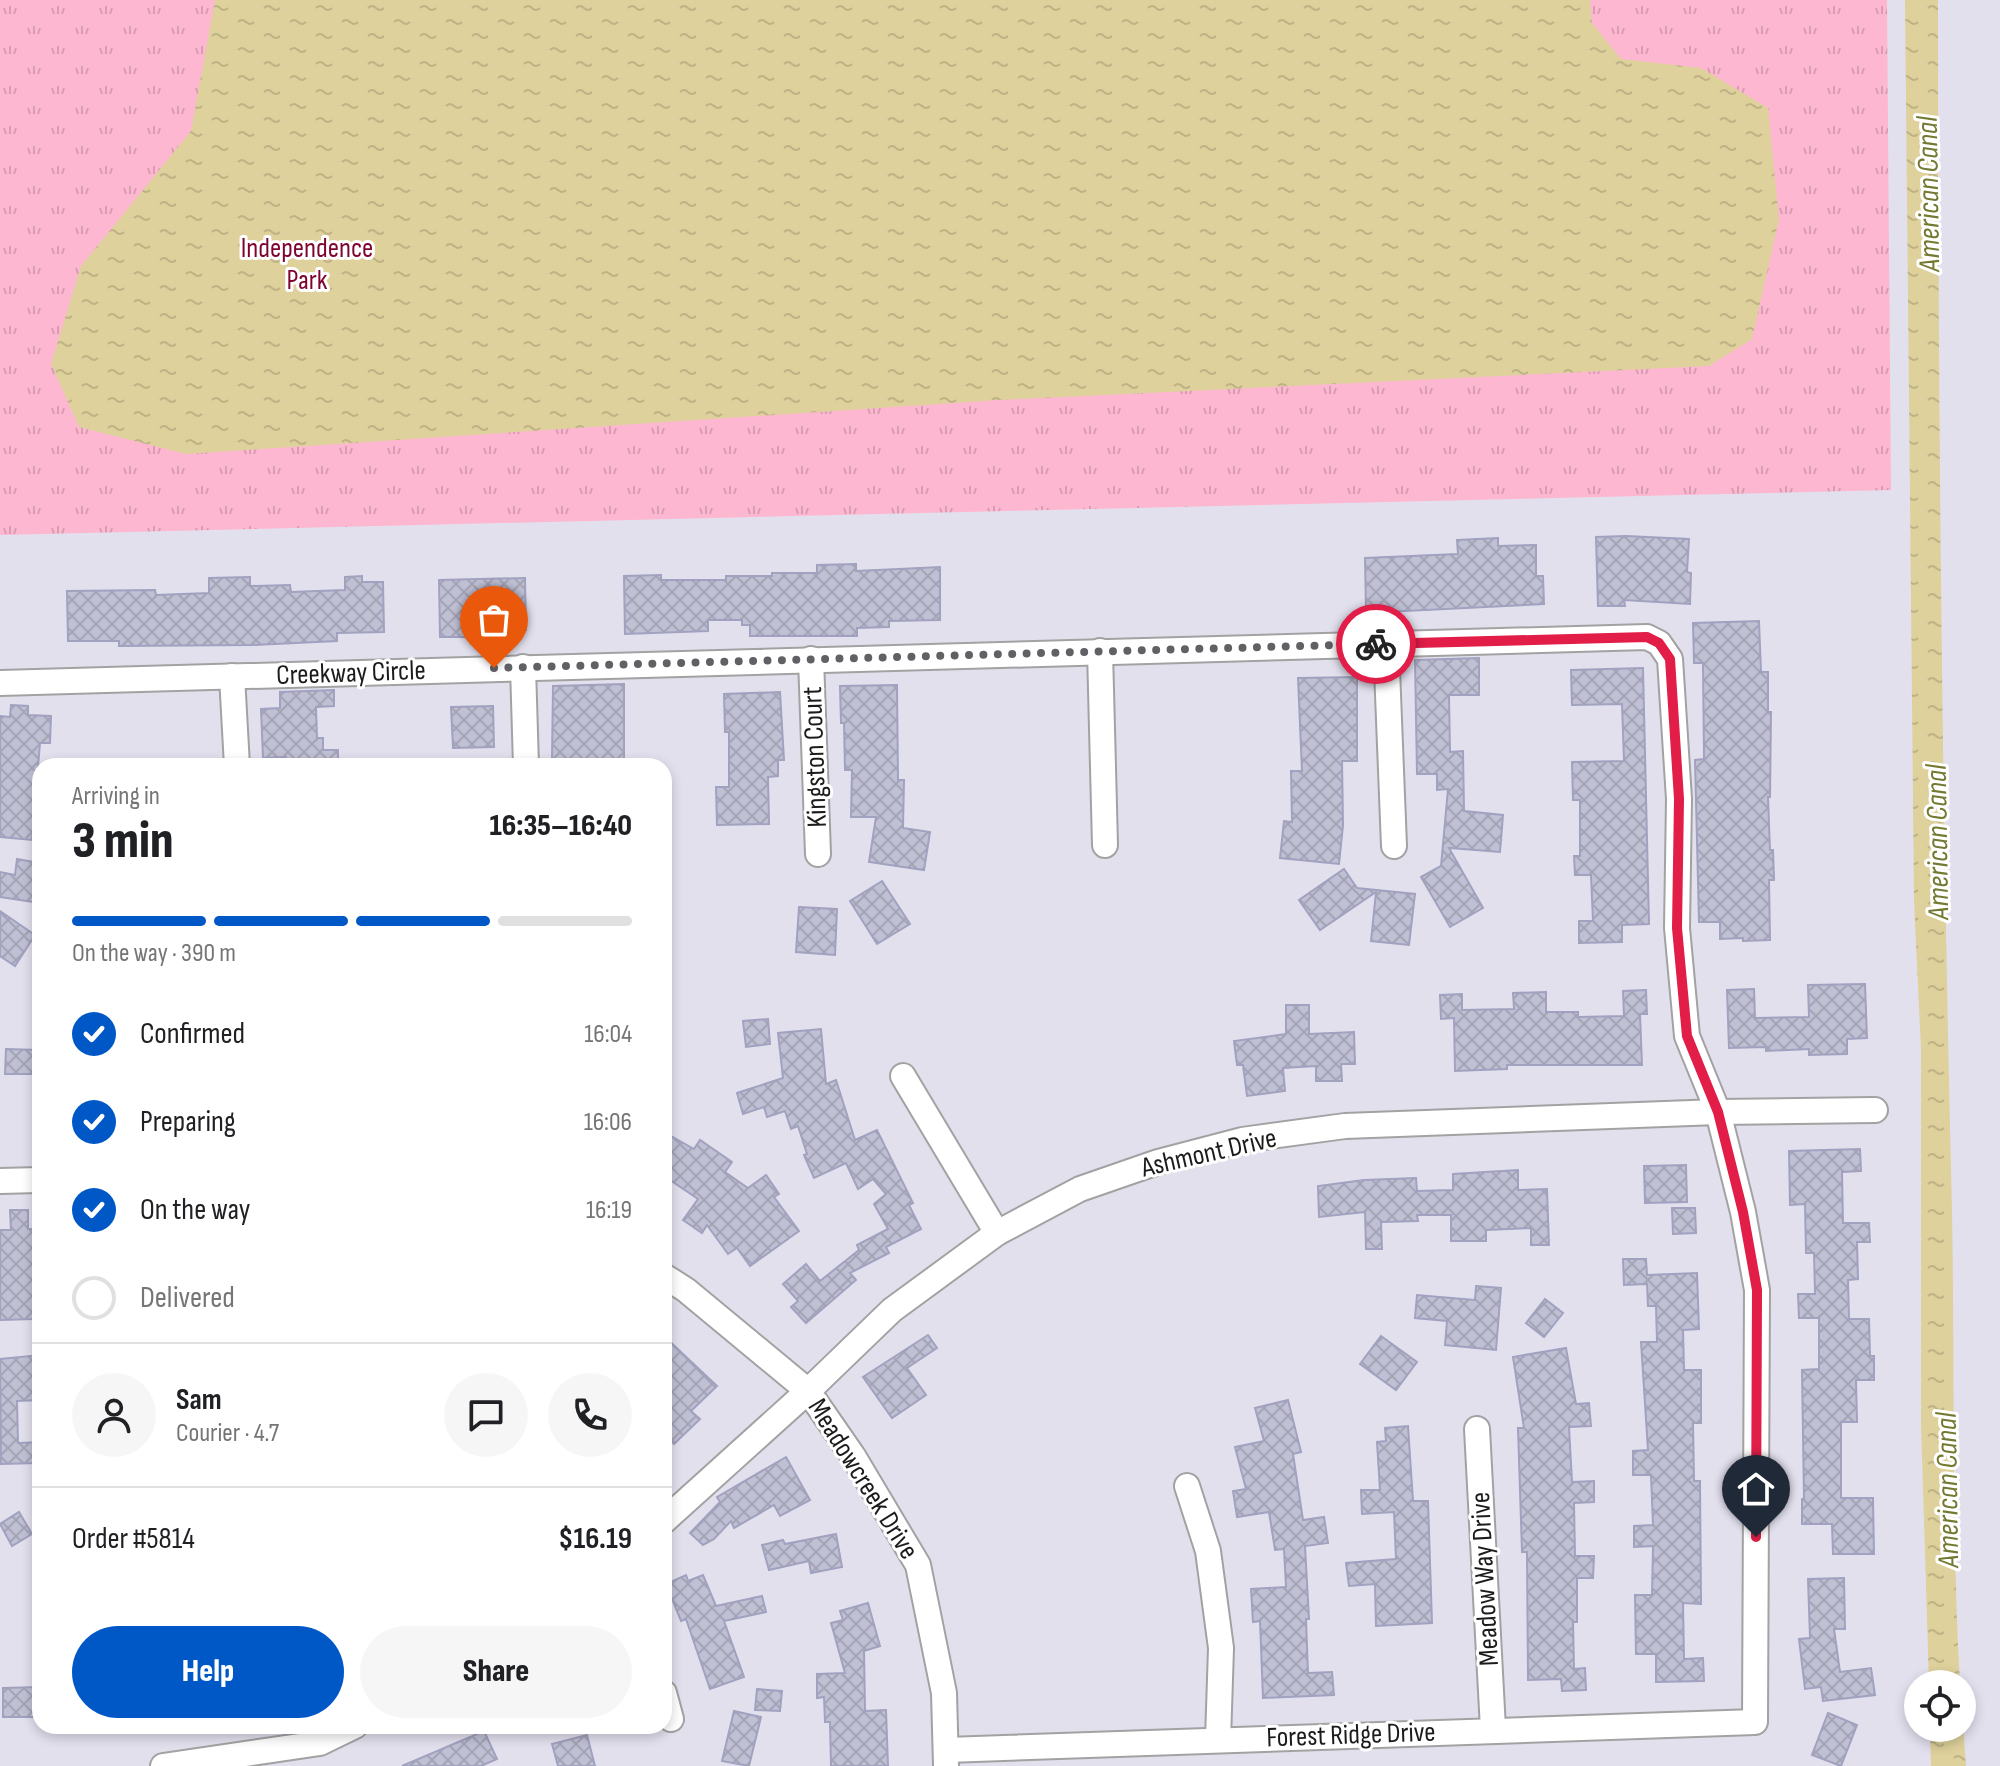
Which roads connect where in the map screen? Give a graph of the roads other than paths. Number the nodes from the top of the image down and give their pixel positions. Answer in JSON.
{"nodes":[{"id":1,"x":1386,"y":644,"type":"junction"},
{"id":2,"x":1100,"y":651,"type":"junction"},
{"id":3,"x":811,"y":659,"type":"junction"},
{"id":4,"x":523,"y":667,"type":"junction"},
{"id":5,"x":232,"y":676,"type":"junction"},
{"id":6,"x":0,"y":683,"type":"edge"},
{"id":7,"x":237,"y":758,"type":"edge"},
{"id":8,"x":526,"y":758,"type":"edge"},
{"id":9,"x":1105,"y":845,"type":"dead end"},
{"id":10,"x":1394,"y":846,"type":"dead end"},
{"id":11,"x":818,"y":854,"type":"dead end"},
{"id":12,"x":903,"y":1076,"type":"dead end"},
{"id":13,"x":1875,"y":1110,"type":"dead end"},
{"id":14,"x":1718,"y":1112,"type":"junction"},
{"id":15,"x":32,"y":1180,"type":"edge"},
{"id":16,"x":0,"y":1181,"type":"edge"},
{"id":17,"x":997,"y":1233,"type":"junction"},
{"id":18,"x":672,"y":1281,"type":"edge"},
{"id":19,"x":808,"y":1391,"type":"junction"},
{"id":20,"x":1477,"y":1429,"type":"dead end"},
{"id":21,"x":1187,"y":1486,"type":"dead end"},
{"id":22,"x":672,"y":1514,"type":"edge"},
{"id":23,"x":1493,"y":1729,"type":"junction"},
{"id":24,"x":339,"y":1734,"type":"edge"},
{"id":25,"x":1218,"y":1740,"type":"junction"},
{"id":26,"x":947,"y":1758,"type":"edge"},
{"id":27,"x":163,"y":1766,"type":"edge"}],
"edges":[{"from":1,"to":2,"type":"street","name":"Creekway Circle"},
{"from":1,"to":10,"type":"street"},
{"from":1,"to":14,"type":"street","name":"Creekway Circle"},
{"from":2,"to":3,"type":"street","name":"Creekway Circle"},
{"from":2,"to":9,"type":"street"},
{"from":3,"to":4,"type":"street","name":"Creekway Circle"},
{"from":3,"to":11,"type":"street","name":"Kingston Court"},
{"from":4,"to":5,"type":"street","name":"Creekway Circle"},
{"from":4,"to":8,"type":"street"},
{"from":5,"to":6,"type":"street","name":"Creekway Circle"},
{"from":5,"to":7,"type":"street"},
{"from":12,"to":17,"type":"street"},
{"from":13,"to":14,"type":"street","name":"Ashmont Drive"},
{"from":14,"to":17,"type":"street","name":"Ashmont Drive"},
{"from":14,"to":23,"type":"street","name":"Forest Ridge Drive"},
{"from":15,"to":16,"type":"street"},
{"from":17,"to":19,"type":"street","name":"Ashmont Drive"},
{"from":18,"to":19,"type":"street","name":"Meadowcreek Drive"},
{"from":19,"to":22,"type":"street","name":"Ashmont Drive"},
{"from":19,"to":26,"type":"street","name":"Meadowcreek Drive"},
{"from":20,"to":23,"type":"street","name":"Meadow Way Drive"},
{"from":21,"to":25,"type":"street"},
{"from":23,"to":25,"type":"street","name":"Forest Ridge Drive"},
{"from":24,"to":27,"type":"street"},
{"from":25,"to":26,"type":"street","name":"Forest Ridge Drive"}]}
